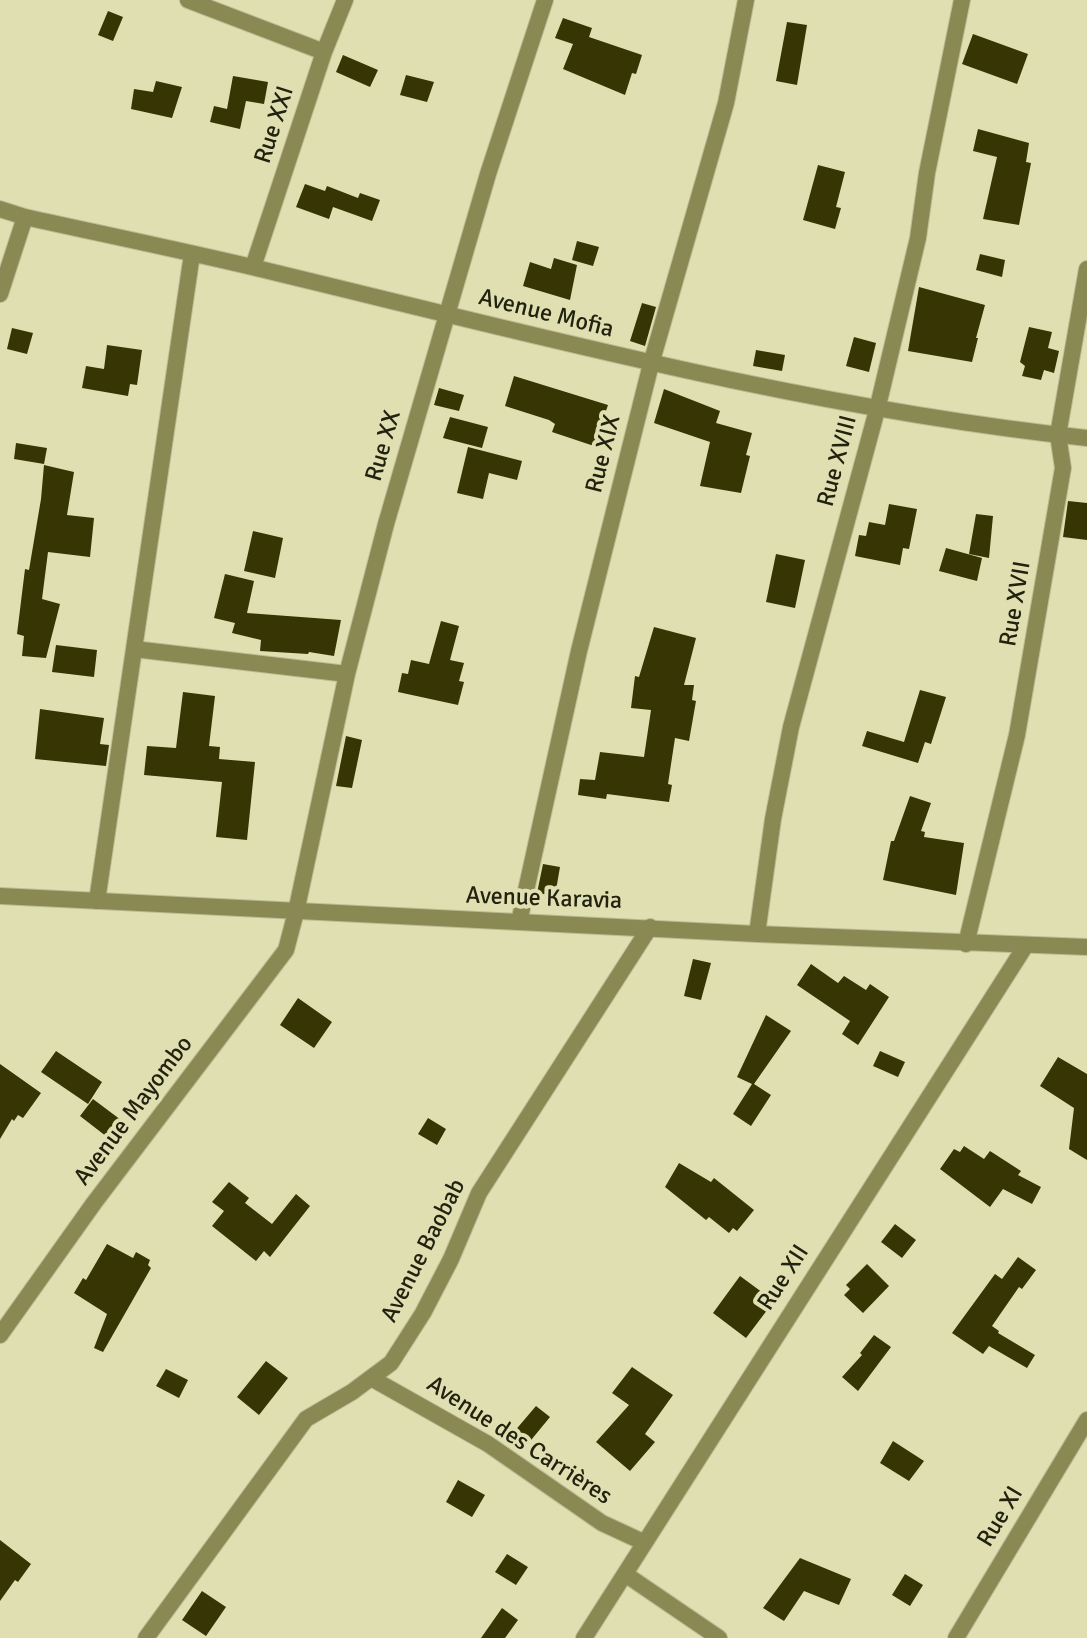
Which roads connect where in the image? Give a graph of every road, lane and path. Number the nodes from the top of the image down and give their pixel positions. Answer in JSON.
{"nodes":[{"id":1,"x":188,"y":0,"type":"edge"},
{"id":2,"x":345,"y":0,"type":"edge"},
{"id":3,"x":545,"y":0,"type":"edge"},
{"id":4,"x":746,"y":0,"type":"edge"},
{"id":5,"x":962,"y":0,"type":"edge"},
{"id":6,"x":324,"y":52,"type":"junction"},
{"id":7,"x":0,"y":209,"type":"edge"},
{"id":8,"x":25,"y":217,"type":"junction"},
{"id":9,"x":192,"y":254,"type":"junction"},
{"id":10,"x":253,"y":267,"type":"junction"},
{"id":11,"x":1087,"y":269,"type":"edge"},
{"id":12,"x":0,"y":294,"type":"edge"},
{"id":13,"x":447,"y":315,"type":"junction"},
{"id":14,"x":651,"y":364,"type":"junction"},
{"id":15,"x":877,"y":410,"type":"junction"},
{"id":16,"x":1058,"y":435,"type":"junction"},
{"id":17,"x":1087,"y":438,"type":"edge"},
{"id":18,"x":134,"y":649,"type":"junction"},
{"id":19,"x":347,"y":674,"type":"junction"},
{"id":20,"x":0,"y":896,"type":"edge"},
{"id":21,"x":97,"y":901,"type":"junction"},
{"id":22,"x":296,"y":912,"type":"junction"},
{"id":23,"x":519,"y":922,"type":"junction"},
{"id":24,"x":650,"y":927,"type":"junction"},
{"id":25,"x":757,"y":934,"type":"junction"},
{"id":26,"x":966,"y":944,"type":"junction"},
{"id":27,"x":1026,"y":945,"type":"junction"},
{"id":28,"x":1087,"y":947,"type":"edge"},
{"id":29,"x":0,"y":1335,"type":"edge"},
{"id":30,"x":371,"y":1378,"type":"junction"},
{"id":31,"x":1087,"y":1420,"type":"edge"},
{"id":32,"x":643,"y":1542,"type":"junction"},
{"id":33,"x":625,"y":1574,"type":"junction"},
{"id":34,"x":146,"y":1638,"type":"edge"},
{"id":35,"x":584,"y":1638,"type":"edge"},
{"id":36,"x":719,"y":1638,"type":"edge"},
{"id":37,"x":956,"y":1638,"type":"edge"}],
"edges":[{"from":1,"to":6,"type":"street"},
{"from":2,"to":6,"type":"street","name":"Rue XXI"},
{"from":3,"to":13,"type":"street","name":"Rue XX"},
{"from":4,"to":14,"type":"street","name":"Rue XIX"},
{"from":5,"to":15,"type":"street","name":"Rue XVIII"},
{"from":6,"to":10,"type":"street","name":"Rue XXI"},
{"from":7,"to":8,"type":"street","name":"Avenue Mofia"},
{"from":8,"to":9,"type":"street","name":"Avenue Mofia"},
{"from":8,"to":12,"type":"street"},
{"from":9,"to":10,"type":"street","name":"Avenue Mofia"},
{"from":9,"to":18,"type":"street"},
{"from":10,"to":13,"type":"street","name":"Avenue Mofia"},
{"from":11,"to":16,"type":"street","name":"Rue XVII"},
{"from":13,"to":14,"type":"street","name":"Avenue Mofia"},
{"from":13,"to":19,"type":"street","name":"Rue XX"},
{"from":14,"to":15,"type":"street","name":"Avenue Mofia"},
{"from":14,"to":23,"type":"street","name":"Rue XIX"},
{"from":15,"to":16,"type":"street","name":"Avenue Mofia"},
{"from":15,"to":25,"type":"street","name":"Rue XVIII"},
{"from":16,"to":17,"type":"street","name":"Avenue Mofia"},
{"from":16,"to":26,"type":"street","name":"Rue XVII"},
{"from":18,"to":19,"type":"street"},
{"from":18,"to":21,"type":"street"},
{"from":19,"to":22,"type":"street","name":"Rue XX"},
{"from":20,"to":21,"type":"street","name":"Avenue Karavia"},
{"from":21,"to":22,"type":"street","name":"Avenue Karavia"},
{"from":22,"to":23,"type":"street","name":"Avenue Karavia"},
{"from":22,"to":29,"type":"street","name":"Avenue Mayombo"},
{"from":23,"to":24,"type":"street","name":"Avenue Karavia"},
{"from":24,"to":25,"type":"street","name":"Avenue Karavia"},
{"from":24,"to":30,"type":"street","name":"Avenue Baobab"},
{"from":25,"to":26,"type":"street","name":"Avenue Karavia"},
{"from":26,"to":27,"type":"street","name":"Avenue Karavia"},
{"from":27,"to":28,"type":"street","name":"Avenue Karavia"},
{"from":27,"to":32,"type":"street","name":"Rue XII"},
{"from":30,"to":32,"type":"street","name":"Avenue des Carrières"},
{"from":30,"to":34,"type":"street","name":"Avenue Baobab"},
{"from":31,"to":37,"type":"street","name":"Rue XI"},
{"from":32,"to":33,"type":"street","name":"Rue XII"},
{"from":33,"to":35,"type":"street","name":"Rue XII"},
{"from":33,"to":36,"type":"street"}]}
